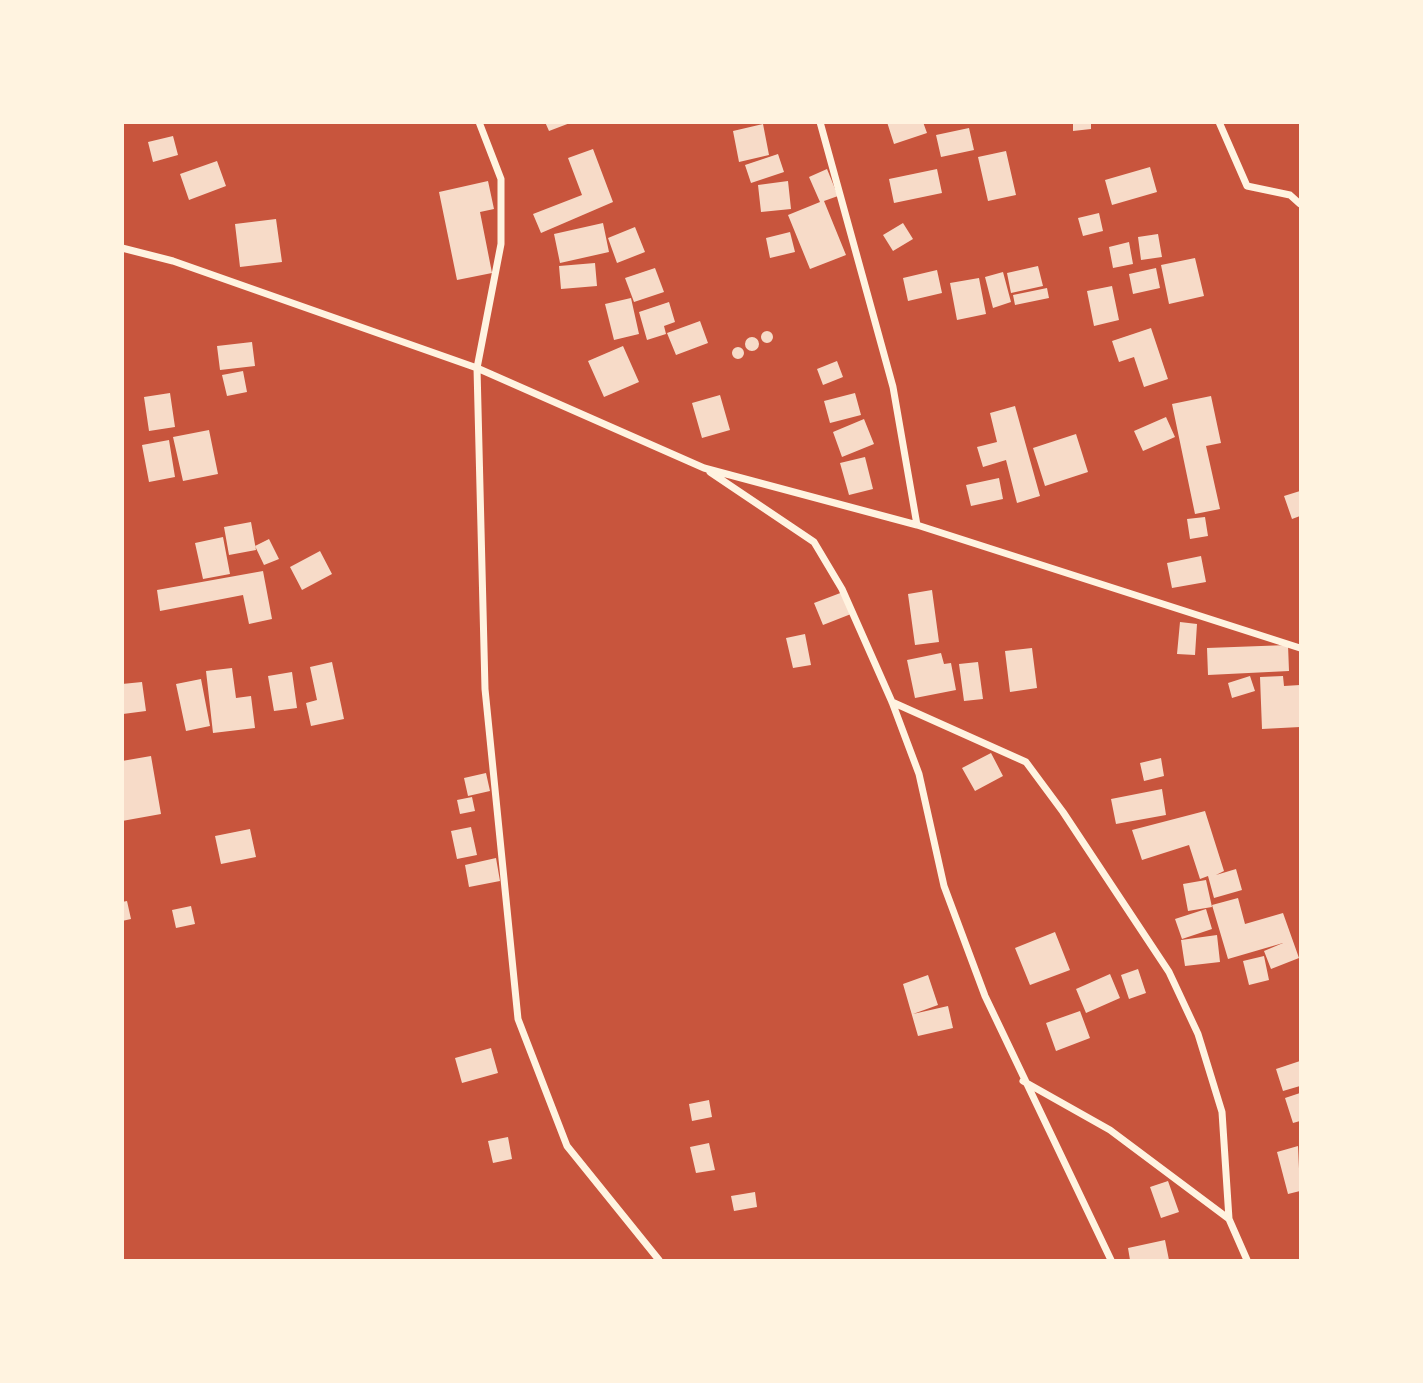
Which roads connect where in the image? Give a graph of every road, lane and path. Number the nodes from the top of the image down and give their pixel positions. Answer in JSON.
{"nodes":[{"id":1,"x":479,"y":122,"type":"edge"},
{"id":2,"x":820,"y":122,"type":"edge"},
{"id":3,"x":1219,"y":122,"type":"edge"},
{"id":4,"x":1300,"y":204,"type":"edge"},
{"id":5,"x":122,"y":248,"type":"edge"},
{"id":6,"x":477,"y":368,"type":"junction"},
{"id":7,"x":704,"y":468,"type":"junction"},
{"id":8,"x":917,"y":525,"type":"junction"},
{"id":9,"x":1300,"y":648,"type":"edge"},
{"id":10,"x":892,"y":702,"type":"junction"},
{"id":11,"x":1023,"y":1081,"type":"junction"},
{"id":12,"x":1229,"y":1219,"type":"junction"},
{"id":13,"x":659,"y":1261,"type":"edge"},
{"id":14,"x":1111,"y":1261,"type":"edge"},
{"id":15,"x":1247,"y":1261,"type":"edge"}],
"edges":[{"from":1,"to":6,"type":"street"},
{"from":2,"to":8,"type":"street"},
{"from":3,"to":4,"type":"street"},
{"from":5,"to":6,"type":"street"},
{"from":6,"to":7,"type":"street"},
{"from":6,"to":13,"type":"street"},
{"from":7,"to":8,"type":"street"},
{"from":7,"to":10,"type":"street"},
{"from":8,"to":9,"type":"street"},
{"from":10,"to":11,"type":"street"},
{"from":10,"to":12,"type":"street"},
{"from":11,"to":12,"type":"street"},
{"from":11,"to":14,"type":"street"},
{"from":12,"to":15,"type":"street"}]}
